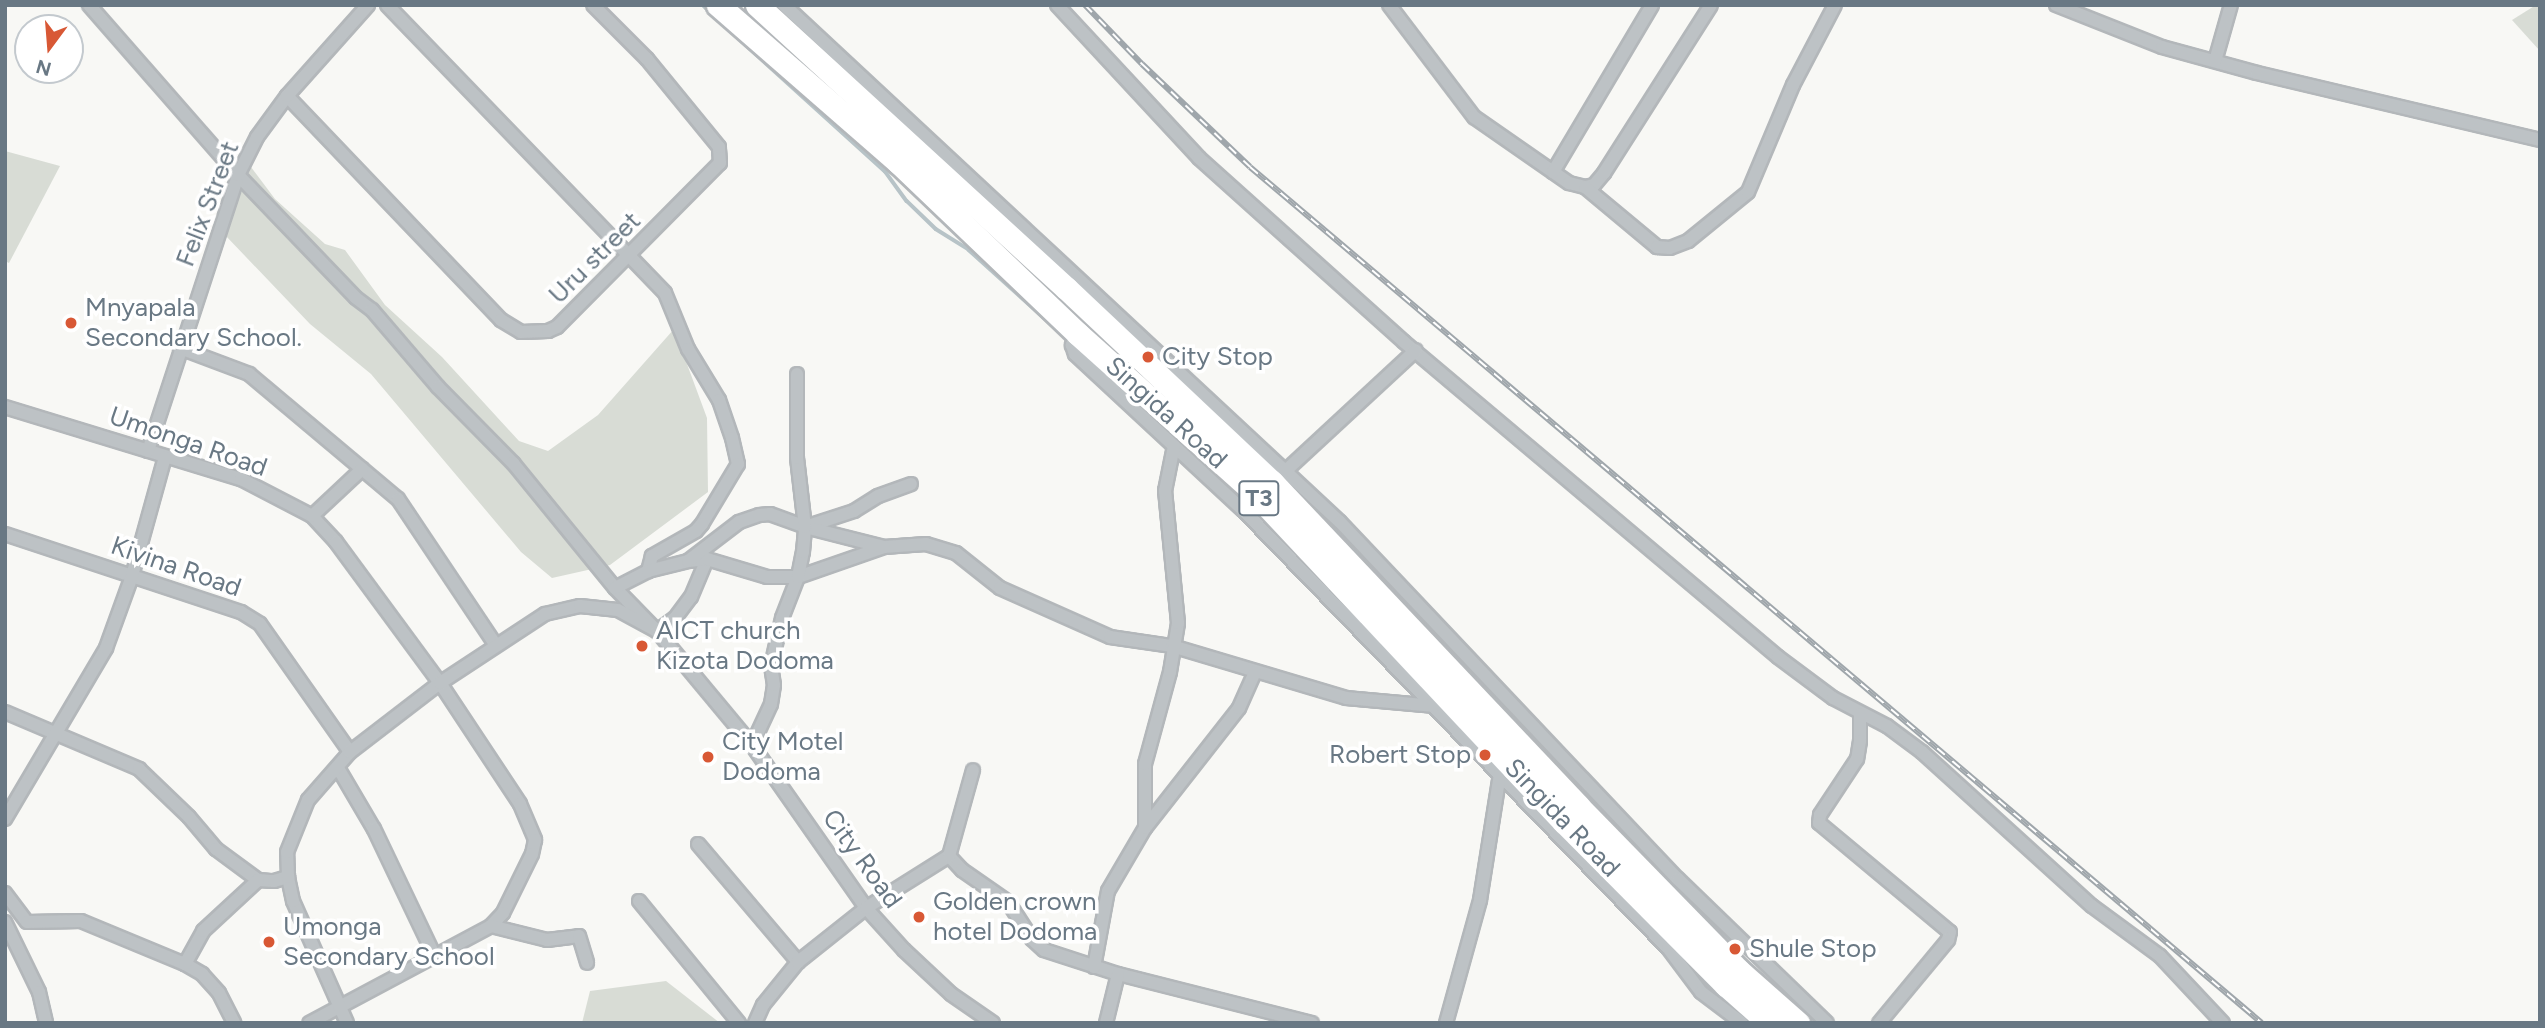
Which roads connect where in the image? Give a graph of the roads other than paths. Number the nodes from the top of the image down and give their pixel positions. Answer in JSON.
{"nodes":[{"id":1,"x":89,"y":5,"type":"edge"},
{"id":2,"x":368,"y":5,"type":"edge"},
{"id":3,"x":387,"y":5,"type":"edge"},
{"id":4,"x":593,"y":5,"type":"edge"},
{"id":5,"x":718,"y":5,"type":"edge"},
{"id":6,"x":757,"y":5,"type":"edge"},
{"id":7,"x":784,"y":5,"type":"edge"},
{"id":8,"x":1057,"y":5,"type":"edge"},
{"id":9,"x":1389,"y":5,"type":"edge"},
{"id":10,"x":1652,"y":5,"type":"edge"},
{"id":11,"x":1712,"y":5,"type":"edge"},
{"id":12,"x":1835,"y":5,"type":"edge"},
{"id":13,"x":2056,"y":5,"type":"edge"},
{"id":14,"x":2231,"y":5,"type":"edge"},
{"id":15,"x":2215,"y":61,"type":"junction"},
{"id":16,"x":287,"y":96,"type":"junction"},
{"id":17,"x":2540,"y":140,"type":"edge"},
{"id":18,"x":1553,"y":173,"type":"junction"},
{"id":19,"x":238,"y":175,"type":"junction"},
{"id":20,"x":1585,"y":187,"type":"junction"},
{"id":21,"x":630,"y":255,"type":"junction"},
{"id":22,"x":1078,"y":334,"type":"junction"},
{"id":23,"x":180,"y":348,"type":"junction"},
{"id":24,"x":1416,"y":350,"type":"junction"},
{"id":25,"x":797,"y":374,"type":"dead end"},
{"id":26,"x":5,"y":407,"type":"edge"},
{"id":27,"x":1174,"y":446,"type":"junction"},
{"id":28,"x":148,"y":450,"type":"junction"},
{"id":29,"x":165,"y":457,"type":"junction"},
{"id":30,"x":362,"y":469,"type":"junction"},
{"id":31,"x":1278,"y":477,"type":"junction"},
{"id":32,"x":911,"y":484,"type":"dead end"},
{"id":33,"x":312,"y":516,"type":"junction"},
{"id":34,"x":805,"y":527,"type":"junction"},
{"id":35,"x":5,"y":534,"type":"edge"},
{"id":36,"x":884,"y":547,"type":"junction"},
{"id":37,"x":707,"y":559,"type":"junction"},
{"id":38,"x":688,"y":561,"type":"junction"},
{"id":39,"x":648,"y":571,"type":"junction"},
{"id":40,"x":132,"y":576,"type":"junction"},
{"id":41,"x":798,"y":577,"type":"junction"},
{"id":42,"x":615,"y":589,"type":"junction"},
{"id":43,"x":657,"y":631,"type":"junction"},
{"id":44,"x":495,"y":644,"type":"junction"},
{"id":45,"x":1172,"y":646,"type":"junction"},
{"id":46,"x":1255,"y":672,"type":"junction"},
{"id":47,"x":440,"y":683,"type":"junction"},
{"id":48,"x":1435,"y":706,"type":"junction"},
{"id":49,"x":5,"y":712,"type":"edge"},
{"id":50,"x":1860,"y":714,"type":"junction"},
{"id":51,"x":53,"y":734,"type":"junction"},
{"id":52,"x":752,"y":745,"type":"junction"},
{"id":53,"x":350,"y":752,"type":"junction"},
{"id":54,"x":1508,"y":760,"type":"junction"},
{"id":55,"x":338,"y":768,"type":"junction"},
{"id":56,"x":973,"y":770,"type":"dead end"},
{"id":57,"x":5,"y":819,"type":"edge"},
{"id":58,"x":1145,"y":828,"type":"junction"},
{"id":59,"x":698,"y":844,"type":"dead end"},
{"id":60,"x":949,"y":856,"type":"junction"},
{"id":61,"x":288,"y":877,"type":"junction"},
{"id":62,"x":258,"y":880,"type":"junction"},
{"id":63,"x":5,"y":893,"type":"edge"},
{"id":64,"x":639,"y":901,"type":"dead end"},
{"id":65,"x":866,"y":908,"type":"junction"},
{"id":66,"x":5,"y":922,"type":"edge"},
{"id":67,"x":491,"y":926,"type":"junction"},
{"id":68,"x":435,"y":957,"type":"junction"},
{"id":69,"x":798,"y":962,"type":"junction"},
{"id":70,"x":587,"y":963,"type":"dead end"},
{"id":71,"x":185,"y":964,"type":"junction"},
{"id":72,"x":1094,"y":967,"type":"junction"},
{"id":73,"x":1118,"y":974,"type":"junction"},
{"id":74,"x":340,"y":1008,"type":"junction"},
{"id":75,"x":46,"y":1023,"type":"edge"},
{"id":76,"x":234,"y":1023,"type":"edge"},
{"id":77,"x":309,"y":1023,"type":"edge"},
{"id":78,"x":348,"y":1023,"type":"edge"},
{"id":79,"x":739,"y":1023,"type":"edge"},
{"id":80,"x":755,"y":1023,"type":"edge"},
{"id":81,"x":993,"y":1023,"type":"edge"},
{"id":82,"x":1106,"y":1023,"type":"edge"},
{"id":83,"x":1312,"y":1023,"type":"edge"},
{"id":84,"x":1446,"y":1023,"type":"edge"},
{"id":85,"x":1742,"y":1023,"type":"edge"},
{"id":86,"x":1769,"y":1023,"type":"edge"},
{"id":87,"x":1798,"y":1023,"type":"edge"},
{"id":88,"x":1827,"y":1023,"type":"edge"},
{"id":89,"x":1879,"y":1023,"type":"edge"},
{"id":90,"x":2223,"y":1023,"type":"edge"}],
"edges":[{"from":1,"to":19,"type":"street"},
{"from":2,"to":16,"type":"street","name":"Felix Street"},
{"from":3,"to":21,"type":"street"},
{"from":4,"to":21,"type":"street","name":"Uru street"},
{"from":5,"to":22,"type":"highway","name":"Singida Road","number":"T3"},
{"from":6,"to":31,"type":"highway","name":"Singida Road","number":"T3"},
{"from":7,"to":31,"type":"street"},
{"from":8,"to":24,"type":"street"},
{"from":9,"to":18,"type":"street"},
{"from":10,"to":18,"type":"street"},
{"from":11,"to":20,"type":"street"},
{"from":12,"to":20,"type":"street"},
{"from":13,"to":15,"type":"street"},
{"from":14,"to":15,"type":"street"},
{"from":15,"to":17,"type":"street"},
{"from":16,"to":19,"type":"street","name":"Felix Street"},
{"from":16,"to":21,"type":"street","name":"Uru street"},
{"from":18,"to":20,"type":"street"},
{"from":19,"to":23,"type":"street","name":"Felix Street"},
{"from":19,"to":42,"type":"street"},
{"from":21,"to":39,"type":"street"},
{"from":22,"to":27,"type":"street"},
{"from":22,"to":54,"type":"highway","name":"Singida Road","number":"T3"},
{"from":23,"to":28,"type":"street","name":"Felix Street"},
{"from":23,"to":30,"type":"street"},
{"from":24,"to":31,"type":"street"},
{"from":24,"to":50,"type":"street"},
{"from":25,"to":34,"type":"street"},
{"from":26,"to":28,"type":"street","name":"Umonga Road"},
{"from":27,"to":45,"type":"street"},
{"from":27,"to":48,"type":"street"},
{"from":28,"to":29,"type":"street","name":"Umonga Road"},
{"from":29,"to":33,"type":"street","name":"Umonga Road"},
{"from":29,"to":40,"type":"street"},
{"from":30,"to":33,"type":"street"},
{"from":30,"to":44,"type":"street"},
{"from":31,"to":54,"type":"highway","name":"Singida Road","number":"T3"},
{"from":31,"to":88,"type":"street"},
{"from":32,"to":34,"type":"street"},
{"from":33,"to":47,"type":"street","name":"Umonga Road"},
{"from":34,"to":36,"type":"street"},
{"from":34,"to":38,"type":"street"},
{"from":34,"to":41,"type":"street"},
{"from":35,"to":40,"type":"street","name":"Kivina Road"},
{"from":36,"to":41,"type":"street"},
{"from":36,"to":45,"type":"street"},
{"from":37,"to":38,"type":"street"},
{"from":37,"to":41,"type":"street"},
{"from":37,"to":43,"type":"street"},
{"from":38,"to":39,"type":"street"},
{"from":39,"to":42,"type":"street"},
{"from":40,"to":51,"type":"street"},
{"from":40,"to":53,"type":"street","name":"Kivina Road"},
{"from":41,"to":52,"type":"street"},
{"from":42,"to":43,"type":"street"},
{"from":43,"to":44,"type":"street","name":"City Road"},
{"from":43,"to":52,"type":"street","name":"City Road"},
{"from":44,"to":47,"type":"street","name":"City Road"},
{"from":45,"to":46,"type":"street"},
{"from":45,"to":58,"type":"street"},
{"from":46,"to":48,"type":"street"},
{"from":46,"to":58,"type":"street"},
{"from":47,"to":53,"type":"street","name":"City Road"},
{"from":47,"to":67,"type":"street"},
{"from":48,"to":54,"type":"street"},
{"from":49,"to":51,"type":"street"},
{"from":50,"to":89,"type":"street"},
{"from":50,"to":90,"type":"street"},
{"from":51,"to":57,"type":"street"},
{"from":51,"to":62,"type":"street"},
{"from":52,"to":65,"type":"street","name":"City Road"},
{"from":53,"to":55,"type":"street","name":"City Road"},
{"from":54,"to":84,"type":"street"},
{"from":54,"to":85,"type":"street"},
{"from":54,"to":86,"type":"highway","name":"Singida Road","number":"T3"},
{"from":54,"to":87,"type":"highway","name":"Singida Road","number":"T3"},
{"from":55,"to":61,"type":"street","name":"City Road"},
{"from":55,"to":68,"type":"street"},
{"from":56,"to":60,"type":"street"},
{"from":58,"to":72,"type":"street"},
{"from":59,"to":69,"type":"street"},
{"from":60,"to":65,"type":"street"},
{"from":60,"to":72,"type":"street"},
{"from":61,"to":62,"type":"street"},
{"from":61,"to":74,"type":"street","name":"City Road"},
{"from":62,"to":71,"type":"street"},
{"from":63,"to":71,"type":"street"},
{"from":64,"to":79,"type":"street"},
{"from":65,"to":69,"type":"street"},
{"from":65,"to":81,"type":"street","name":"City Road"},
{"from":66,"to":75,"type":"street"},
{"from":67,"to":68,"type":"street"},
{"from":67,"to":70,"type":"street"},
{"from":68,"to":74,"type":"street"},
{"from":69,"to":80,"type":"street"},
{"from":71,"to":76,"type":"street"},
{"from":72,"to":73,"type":"street"},
{"from":73,"to":82,"type":"street"},
{"from":73,"to":83,"type":"street"},
{"from":74,"to":77,"type":"street"},
{"from":74,"to":78,"type":"street","name":"City Road"}]}
